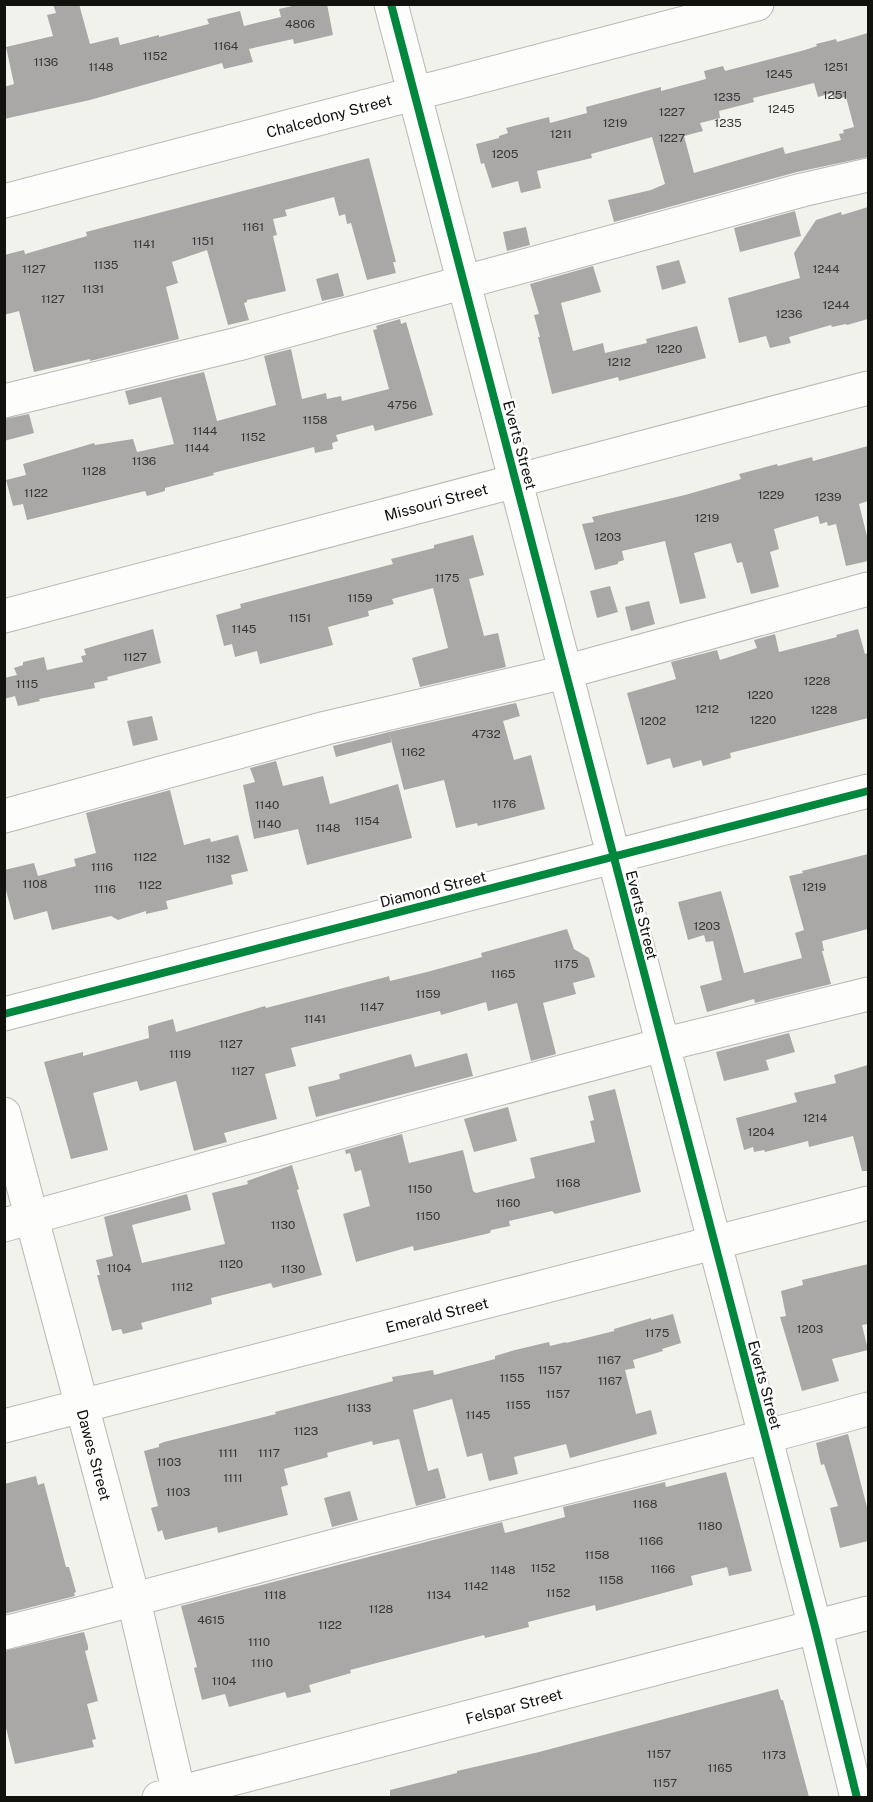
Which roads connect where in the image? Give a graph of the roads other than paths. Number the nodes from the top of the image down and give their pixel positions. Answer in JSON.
{"nodes":[{"id":1,"x":391,"y":4,"type":"edge"},
{"id":2,"x":758,"y":4,"type":"edge"},
{"id":3,"x":415,"y":93,"type":"junction"},
{"id":4,"x":868,"y":175,"type":"edge"},
{"id":5,"x":4,"y":201,"type":"edge"},
{"id":6,"x":464,"y":282,"type":"junction"},
{"id":7,"x":868,"y":388,"type":"edge"},
{"id":8,"x":4,"y":401,"type":"edge"},
{"id":9,"x":515,"y":481,"type":"junction"},
{"id":10,"x":868,"y":589,"type":"edge"},
{"id":11,"x":4,"y":616,"type":"edge"},
{"id":12,"x":565,"y":672,"type":"junction"},
{"id":13,"x":868,"y":791,"type":"edge"},
{"id":14,"x":4,"y":816,"type":"edge"},
{"id":15,"x":614,"y":857,"type":"junction"},
{"id":16,"x":868,"y":994,"type":"edge"},
{"id":17,"x":4,"y":1014,"type":"edge"},
{"id":18,"x":662,"y":1046,"type":"junction"},
{"id":19,"x":4,"y":1114,"type":"edge"},
{"id":20,"x":868,"y":1203,"type":"edge"},
{"id":21,"x":19,"y":1222,"type":"edge"},
{"id":22,"x":714,"y":1243,"type":"junction"},
{"id":23,"x":81,"y":1406,"type":"junction"},
{"id":24,"x":868,"y":1409,"type":"edge"},
{"id":25,"x":4,"y":1426,"type":"edge"},
{"id":26,"x":765,"y":1438,"type":"junction"},
{"id":27,"x":134,"y":1601,"type":"junction"},
{"id":28,"x":868,"y":1613,"type":"edge"},
{"id":29,"x":815,"y":1628,"type":"junction"},
{"id":30,"x":4,"y":1633,"type":"edge"},
{"id":31,"x":173,"y":1796,"type":"edge"},
{"id":32,"x":857,"y":1797,"type":"edge"}],
"edges":[{"from":1,"to":3,"type":"street","name":"Everts Street"},
{"from":2,"to":3,"type":"street","name":"Chalcedony Street"},
{"from":3,"to":5,"type":"street","name":"Chalcedony Street"},
{"from":3,"to":6,"type":"street","name":"Everts Street"},
{"from":4,"to":6,"type":"street"},
{"from":6,"to":8,"type":"street"},
{"from":6,"to":9,"type":"street","name":"Everts Street"},
{"from":7,"to":9,"type":"street","name":"Missouri Street"},
{"from":9,"to":11,"type":"street","name":"Missouri Street"},
{"from":9,"to":12,"type":"street","name":"Everts Street"},
{"from":10,"to":12,"type":"street"},
{"from":12,"to":14,"type":"street"},
{"from":12,"to":15,"type":"street","name":"Everts Street"},
{"from":13,"to":15,"type":"street","name":"Diamond Street"},
{"from":15,"to":17,"type":"street","name":"Diamond Street"},
{"from":15,"to":18,"type":"street","name":"Everts Street"},
{"from":16,"to":18,"type":"street"},
{"from":18,"to":21,"type":"street"},
{"from":18,"to":22,"type":"street","name":"Everts Street"},
{"from":19,"to":21,"type":"street","name":"Dawes Street"},
{"from":20,"to":22,"type":"street","name":"Emerald Street"},
{"from":21,"to":23,"type":"street","name":"Dawes Street"},
{"from":22,"to":23,"type":"street","name":"Emerald Street"},
{"from":22,"to":26,"type":"street","name":"Everts Street"},
{"from":23,"to":25,"type":"street","name":"Emerald Street"},
{"from":23,"to":27,"type":"street","name":"Dawes Street"},
{"from":24,"to":26,"type":"street"},
{"from":26,"to":27,"type":"street"},
{"from":26,"to":29,"type":"street","name":"Everts Street"},
{"from":27,"to":30,"type":"street"},
{"from":27,"to":31,"type":"street","name":"Dawes Street"},
{"from":28,"to":29,"type":"street","name":"Felspar Street"},
{"from":29,"to":31,"type":"street","name":"Felspar Street"},
{"from":29,"to":32,"type":"street","name":"Everts Street"}]}
